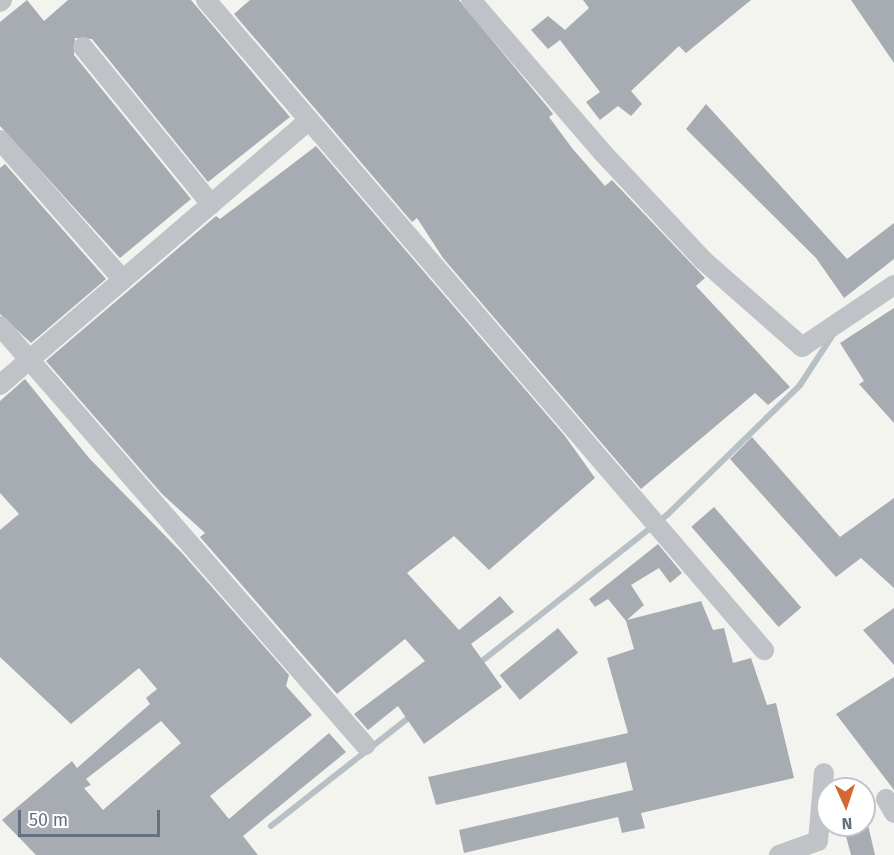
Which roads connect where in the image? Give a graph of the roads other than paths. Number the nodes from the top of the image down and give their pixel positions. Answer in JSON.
{"nodes":[{"id":1,"x":206,"y":0,"type":"edge"},
{"id":2,"x":471,"y":0,"type":"edge"},
{"id":3,"x":83,"y":47,"type":"dead end"},
{"id":4,"x":307,"y":122,"type":"junction"},
{"id":5,"x":0,"y":140,"type":"edge"},
{"id":6,"x":211,"y":204,"type":"junction"},
{"id":7,"x":123,"y":280,"type":"junction"},
{"id":8,"x":894,"y":285,"type":"edge"},
{"id":9,"x":0,"y":326,"type":"edge"},
{"id":10,"x":29,"y":361,"type":"junction"},
{"id":11,"x":0,"y":386,"type":"edge"},
{"id":12,"x":764,"y":650,"type":"dead end"},
{"id":13,"x":365,"y":745,"type":"dead end"},
{"id":14,"x":824,"y":773,"type":"dead end"},
{"id":15,"x":779,"y":855,"type":"edge"}],
"edges":[{"from":1,"to":4,"type":"street"},
{"from":2,"to":8,"type":"street"},
{"from":3,"to":6,"type":"street"},
{"from":4,"to":6,"type":"street"},
{"from":4,"to":12,"type":"street"},
{"from":5,"to":7,"type":"street"},
{"from":6,"to":7,"type":"street"},
{"from":7,"to":10,"type":"street"},
{"from":9,"to":10,"type":"street"},
{"from":10,"to":11,"type":"street"},
{"from":10,"to":13,"type":"street"},
{"from":14,"to":15,"type":"street"}]}
